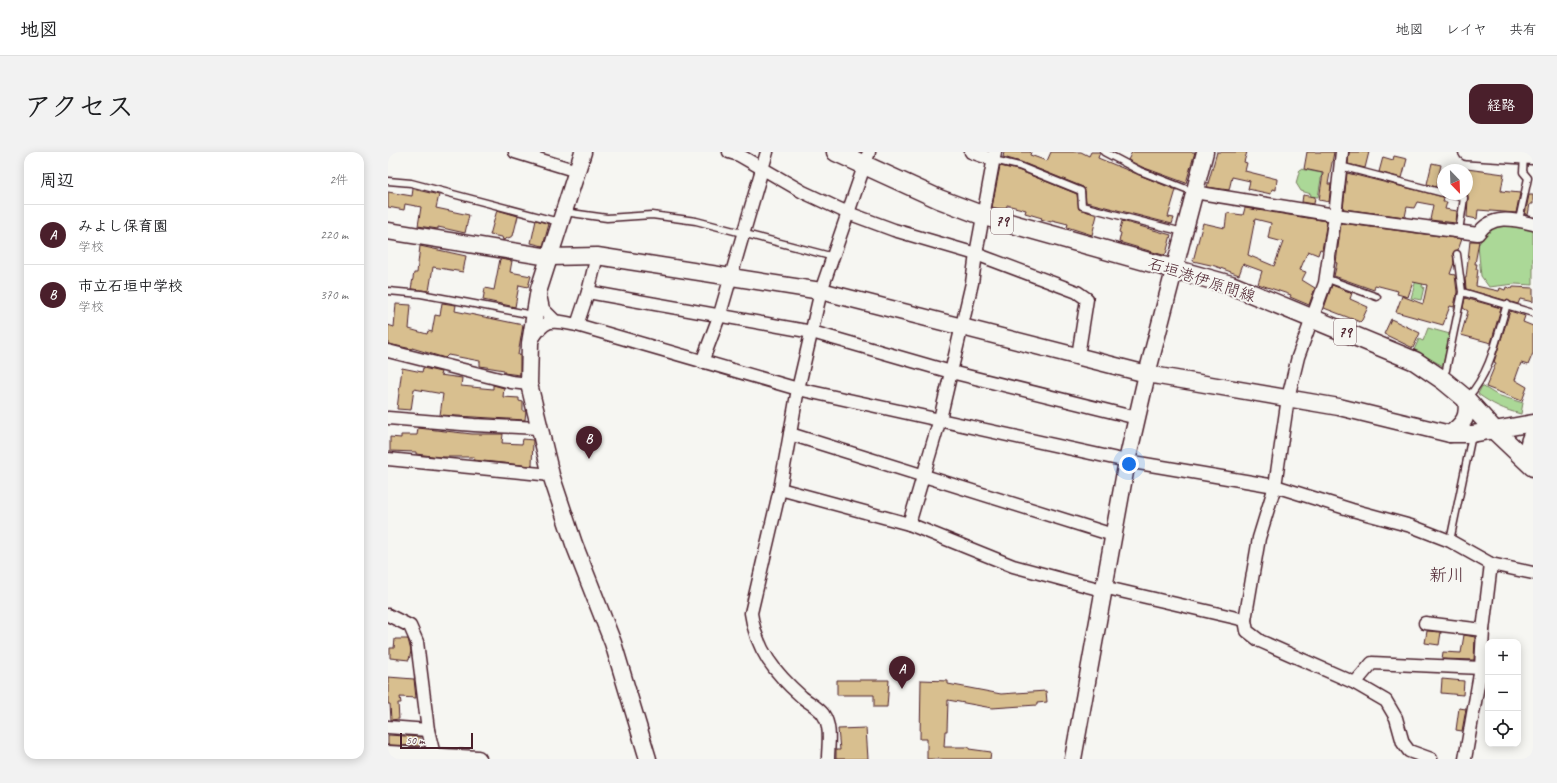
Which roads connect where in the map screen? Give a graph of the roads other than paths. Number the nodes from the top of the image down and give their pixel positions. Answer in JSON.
{"nodes":[{"id":1,"x":515,"y":152,"type":"edge"},
{"id":2,"x":583,"y":152,"type":"edge"},
{"id":3,"x":729,"y":152,"type":"edge"},
{"id":4,"x":767,"y":152,"type":"edge"},
{"id":5,"x":836,"y":152,"type":"edge"},
{"id":6,"x":971,"y":152,"type":"edge"},
{"id":7,"x":1104,"y":152,"type":"edge"},
{"id":8,"x":1205,"y":152,"type":"edge"},
{"id":9,"x":1342,"y":152,"type":"edge"},
{"id":10,"x":1474,"y":152,"type":"edge"},
{"id":11,"x":994,"y":156,"type":"edge"},
{"id":12,"x":1528,"y":156,"type":"edge"},
{"id":13,"x":867,"y":158,"type":"edge"},
{"id":14,"x":1340,"y":166,"type":"junction"},
{"id":15,"x":762,"y":169,"type":"junction"},
{"id":16,"x":577,"y":171,"type":"junction"},
{"id":17,"x":388,"y":180,"type":"edge"},
{"id":18,"x":1437,"y":191,"type":"edge"},
{"id":19,"x":1194,"y":192,"type":"junction"},
{"id":20,"x":1464,"y":200,"type":"edge"},
{"id":21,"x":848,"y":213,"type":"junction"},
{"id":22,"x":1335,"y":215,"type":"junction"},
{"id":23,"x":984,"y":216,"type":"junction"},
{"id":24,"x":561,"y":217,"type":"junction"},
{"id":25,"x":1519,"y":220,"type":"junction"},
{"id":26,"x":1533,"y":224,"type":"edge"},
{"id":27,"x":388,"y":231,"type":"edge"},
{"id":28,"x":1458,"y":231,"type":"junction"},
{"id":29,"x":1184,"y":232,"type":"junction"},
{"id":30,"x":743,"y":233,"type":"junction"},
{"id":31,"x":976,"y":254,"type":"junction"},
{"id":32,"x":1457,"y":254,"type":"dead end"},
{"id":33,"x":596,"y":256,"type":"junction"},
{"id":34,"x":549,"y":257,"type":"junction"},
{"id":35,"x":834,"y":257,"type":"junction"},
{"id":36,"x":1175,"y":268,"type":"junction"},
{"id":37,"x":730,"y":275,"type":"junction"},
{"id":38,"x":1325,"y":278,"type":"junction"},
{"id":39,"x":539,"y":289,"type":"junction"},
{"id":40,"x":388,"y":291,"type":"edge"},
{"id":41,"x":821,"y":291,"type":"junction"},
{"id":42,"x":588,"y":292,"type":"junction"},
{"id":43,"x":1462,"y":292,"type":"junction"},
{"id":44,"x":1377,"y":296,"type":"dead end"},
{"id":45,"x":1507,"y":304,"type":"junction"},
{"id":46,"x":1533,"y":313,"type":"edge"},
{"id":47,"x":720,"y":314,"type":"junction"},
{"id":48,"x":533,"y":315,"type":"junction"},
{"id":49,"x":1311,"y":318,"type":"junction"},
{"id":50,"x":555,"y":321,"type":"junction"},
{"id":51,"x":577,"y":325,"type":"junction"},
{"id":52,"x":961,"y":327,"type":"junction"},
{"id":53,"x":812,"y":332,"type":"junction"},
{"id":54,"x":530,"y":343,"type":"junction"},
{"id":55,"x":388,"y":351,"type":"edge"},
{"id":56,"x":1078,"y":356,"type":"junction"},
{"id":57,"x":702,"y":362,"type":"junction"},
{"id":58,"x":951,"y":372,"type":"junction"},
{"id":59,"x":1147,"y":374,"type":"junction"},
{"id":60,"x":1440,"y":378,"type":"junction"},
{"id":61,"x":529,"y":384,"type":"junction"},
{"id":62,"x":798,"y":389,"type":"junction"},
{"id":63,"x":1288,"y":398,"type":"junction"},
{"id":64,"x":1466,"y":399,"type":"junction"},
{"id":65,"x":388,"y":418,"type":"edge"},
{"id":66,"x":1137,"y":418,"type":"junction"},
{"id":67,"x":940,"y":419,"type":"junction"},
{"id":68,"x":1533,"y":423,"type":"edge"},
{"id":69,"x":538,"y":428,"type":"junction"},
{"id":70,"x":1494,"y":430,"type":"junction"},
{"id":71,"x":1533,"y":433,"type":"edge"},
{"id":72,"x":790,"y":434,"type":"junction"},
{"id":73,"x":1450,"y":434,"type":"junction"},
{"id":74,"x":1472,"y":434,"type":"junction"},
{"id":75,"x":388,"y":459,"type":"edge"},
{"id":76,"x":1127,"y":461,"type":"junction"},
{"id":77,"x":1533,"y":467,"type":"edge"},
{"id":78,"x":551,"y":475,"type":"junction"},
{"id":79,"x":923,"y":475,"type":"junction"},
{"id":80,"x":1275,"y":486,"type":"junction"},
{"id":81,"x":780,"y":489,"type":"junction"},
{"id":82,"x":909,"y":524,"type":"junction"},
{"id":83,"x":1113,"y":535,"type":"junction"},
{"id":84,"x":1450,"y":541,"type":"junction"},
{"id":85,"x":1491,"y":564,"type":"junction"},
{"id":86,"x":1533,"y":573,"type":"edge"},
{"id":87,"x":1103,"y":588,"type":"junction"},
{"id":88,"x":388,"y":615,"type":"edge"},
{"id":89,"x":1245,"y":620,"type":"junction"},
{"id":90,"x":1425,"y":623,"type":"dead end"},
{"id":91,"x":1483,"y":630,"type":"junction"},
{"id":92,"x":1481,"y":668,"type":"junction"},
{"id":93,"x":1355,"y":683,"type":"junction"},
{"id":94,"x":388,"y":727,"type":"edge"},
{"id":95,"x":428,"y":730,"type":"junction"},
{"id":96,"x":388,"y":754,"type":"edge"},
{"id":97,"x":435,"y":758,"type":"edge"},
{"id":98,"x":478,"y":759,"type":"edge"},
{"id":99,"x":648,"y":759,"type":"edge"},
{"id":100,"x":828,"y":759,"type":"edge"},
{"id":101,"x":1073,"y":759,"type":"edge"},
{"id":102,"x":1431,"y":759,"type":"edge"},
{"id":103,"x":1464,"y":759,"type":"edge"}],
"edges":[{"from":1,"to":16,"type":"street"},
{"from":2,"to":16,"type":"street"},
{"from":3,"to":15,"type":"street"},
{"from":4,"to":15,"type":"street"},
{"from":5,"to":13,"type":"main road","name":"石垣港伊原間線","number":"79"},
{"from":6,"to":11,"type":"street"},
{"from":7,"to":19,"type":"lane"},
{"from":8,"to":19,"type":"street"},
{"from":9,"to":14,"type":"street"},
{"from":10,"to":12,"type":"street"},
{"from":11,"to":23,"type":"street"},
{"from":11,"to":29,"type":"lane"},
{"from":12,"to":25,"type":"lane"},
{"from":13,"to":21,"type":"street"},
{"from":13,"to":23,"type":"main road","name":"石垣港伊原間線","number":"79"},
{"from":14,"to":18,"type":"lane"},
{"from":14,"to":22,"type":"street"},
{"from":15,"to":21,"type":"street"},
{"from":15,"to":30,"type":"street"},
{"from":16,"to":24,"type":"street"},
{"from":17,"to":24,"type":"lane"},
{"from":19,"to":22,"type":"street"},
{"from":19,"to":29,"type":"street"},
{"from":20,"to":28,"type":"lane"},
{"from":21,"to":31,"type":"street"},
{"from":21,"to":35,"type":"street"},
{"from":22,"to":28,"type":"street"},
{"from":22,"to":38,"type":"street"},
{"from":23,"to":31,"type":"street"},
{"from":23,"to":36,"type":"main road","name":"石垣港伊原間線","number":"79"},
{"from":24,"to":30,"type":"lane"},
{"from":24,"to":34,"type":"street"},
{"from":25,"to":26,"type":"street"},
{"from":25,"to":28,"type":"street"},
{"from":27,"to":34,"type":"street"},
{"from":29,"to":36,"type":"street"},
{"from":30,"to":35,"type":"lane"},
{"from":30,"to":37,"type":"street"},
{"from":31,"to":52,"type":"street"},
{"from":31,"to":56,"type":"street"},
{"from":32,"to":43,"type":"lane"},
{"from":33,"to":34,"type":"street"},
{"from":33,"to":37,"type":"street"},
{"from":33,"to":42,"type":"street"},
{"from":34,"to":39,"type":"street"},
{"from":35,"to":41,"type":"street"},
{"from":36,"to":49,"type":"main road","name":"石垣港伊原間線","number":"79"},
{"from":36,"to":59,"type":"street"},
{"from":37,"to":41,"type":"street"},
{"from":37,"to":47,"type":"street"},
{"from":38,"to":44,"type":"lane"},
{"from":38,"to":49,"type":"street"},
{"from":39,"to":48,"type":"street"},
{"from":39,"to":50,"type":"street"},
{"from":40,"to":48,"type":"lane"},
{"from":41,"to":52,"type":"street"},
{"from":41,"to":53,"type":"street"},
{"from":42,"to":47,"type":"street"},
{"from":42,"to":51,"type":"street"},
{"from":43,"to":45,"type":"lane"},
{"from":43,"to":60,"type":"lane"},
{"from":45,"to":46,"type":"lane"},
{"from":45,"to":64,"type":"lane"},
{"from":47,"to":53,"type":"street"},
{"from":47,"to":57,"type":"street"},
{"from":48,"to":54,"type":"street"},
{"from":49,"to":60,"type":"main road","name":"石垣港伊原間線","number":"79"},
{"from":49,"to":63,"type":"street"},
{"from":50,"to":51,"type":"street"},
{"from":50,"to":54,"type":"street"},
{"from":51,"to":57,"type":"street"},
{"from":52,"to":56,"type":"street"},
{"from":52,"to":58,"type":"street"},
{"from":53,"to":58,"type":"street"},
{"from":53,"to":62,"type":"street"},
{"from":54,"to":61,"type":"street"},
{"from":55,"to":61,"type":"street"},
{"from":56,"to":59,"type":"street"},
{"from":57,"to":62,"type":"street"},
{"from":58,"to":66,"type":"street"},
{"from":58,"to":67,"type":"street"},
{"from":59,"to":63,"type":"street"},
{"from":59,"to":66,"type":"street"},
{"from":60,"to":64,"type":"main road","name":"石垣港伊原間線","number":"79"},
{"from":61,"to":69,"type":"street"},
{"from":62,"to":67,"type":"street"},
{"from":62,"to":72,"type":"street"},
{"from":63,"to":73,"type":"street"},
{"from":63,"to":80,"type":"street"},
{"from":64,"to":70,"type":"main road","name":"石垣港伊原間線","number":"79"},
{"from":64,"to":73,"type":"street"},
{"from":65,"to":69,"type":"street"},
{"from":66,"to":76,"type":"street"},
{"from":67,"to":76,"type":"street"},
{"from":67,"to":79,"type":"street"},
{"from":68,"to":70,"type":"street"},
{"from":69,"to":78,"type":"street"},
{"from":70,"to":74,"type":"street"},
{"from":70,"to":77,"type":"main road","name":"石垣港伊原間線","number":"79"},
{"from":71,"to":77,"type":"street"},
{"from":72,"to":79,"type":"street"},
{"from":72,"to":81,"type":"street"},
{"from":73,"to":74,"type":"street"},
{"from":74,"to":84,"type":"lane"},
{"from":75,"to":78,"type":"street"},
{"from":76,"to":80,"type":"street"},
{"from":76,"to":83,"type":"street"},
{"from":78,"to":99,"type":"street"},
{"from":79,"to":82,"type":"street"},
{"from":79,"to":83,"type":"street"},
{"from":80,"to":84,"type":"street"},
{"from":80,"to":89,"type":"street"},
{"from":81,"to":82,"type":"street"},
{"from":81,"to":100,"type":"street"},
{"from":82,"to":87,"type":"street"},
{"from":83,"to":87,"type":"street"},
{"from":84,"to":85,"type":"street"},
{"from":85,"to":86,"type":"street"},
{"from":85,"to":91,"type":"street"},
{"from":87,"to":89,"type":"street"},
{"from":87,"to":101,"type":"street"},
{"from":88,"to":95,"type":"street"},
{"from":89,"to":93,"type":"street"},
{"from":90,"to":91,"type":"street"},
{"from":91,"to":92,"type":"street"},
{"from":92,"to":93,"type":"street"},
{"from":92,"to":103,"type":"street"},
{"from":93,"to":102,"type":"street"},
{"from":94,"to":95,"type":"street"},
{"from":95,"to":97,"type":"street"},
{"from":96,"to":97,"type":"street"},
{"from":97,"to":98,"type":"street"}]}
